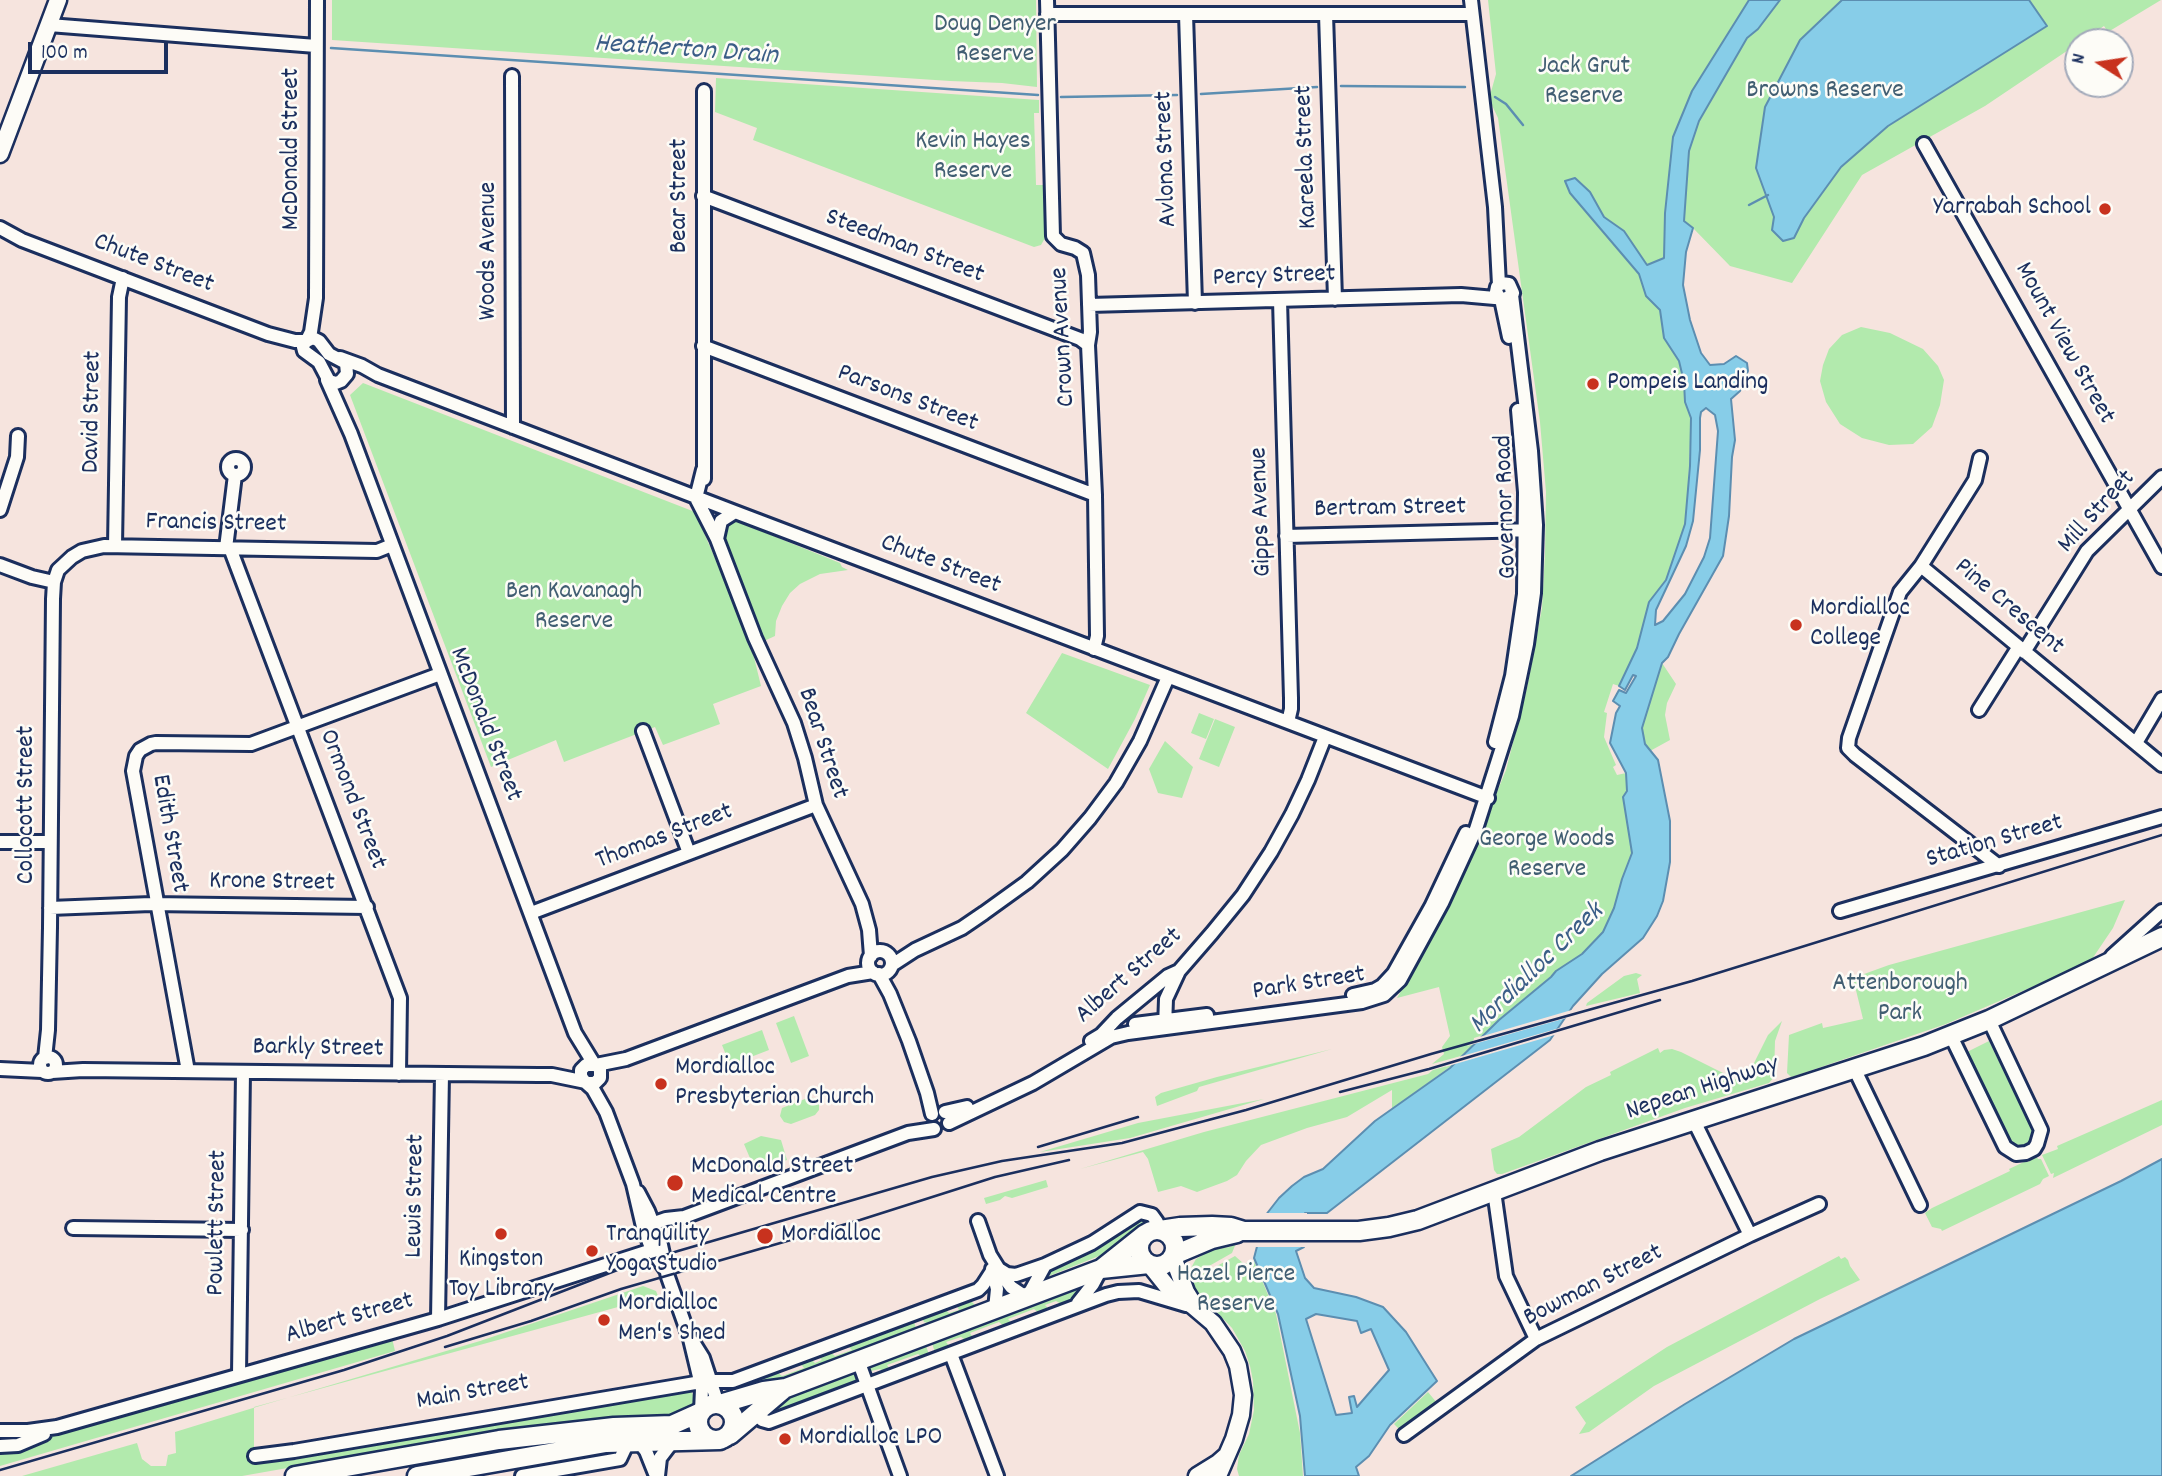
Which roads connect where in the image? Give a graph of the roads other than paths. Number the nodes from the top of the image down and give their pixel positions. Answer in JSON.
{"nodes":[{"id":1,"x":58,"y":0,"type":"edge"},
{"id":2,"x":317,"y":0,"type":"edge"},
{"id":3,"x":1047,"y":0,"type":"edge"},
{"id":4,"x":1471,"y":0,"type":"edge"},
{"id":5,"x":1047,"y":14,"type":"junction"},
{"id":6,"x":1186,"y":14,"type":"junction"},
{"id":7,"x":1326,"y":14,"type":"junction"},
{"id":8,"x":1472,"y":14,"type":"junction"},
{"id":9,"x":49,"y":24,"type":"junction"},
{"id":10,"x":316,"y":46,"type":"junction"},
{"id":11,"x":512,"y":76,"type":"dead end"},
{"id":12,"x":704,"y":91,"type":"dead end"},
{"id":13,"x":1924,"y":144,"type":"dead end"},
{"id":14,"x":0,"y":154,"type":"edge"},
{"id":15,"x":703,"y":196,"type":"junction"},
{"id":16,"x":0,"y":228,"type":"edge"},
{"id":17,"x":0,"y":235,"type":"edge"},
{"id":18,"x":22,"y":240,"type":"junction"},
{"id":19,"x":123,"y":278,"type":"junction"},
{"id":20,"x":1503,"y":291,"type":"junction"},
{"id":21,"x":316,"y":298,"type":"junction"},
{"id":22,"x":1335,"y":299,"type":"junction"},
{"id":23,"x":1280,"y":300,"type":"junction"},
{"id":24,"x":1195,"y":303,"type":"junction"},
{"id":25,"x":1089,"y":306,"type":"junction"},
{"id":26,"x":268,"y":334,"type":"junction"},
{"id":27,"x":307,"y":340,"type":"junction"},
{"id":28,"x":1088,"y":345,"type":"junction"},
{"id":29,"x":703,"y":346,"type":"junction"},
{"id":30,"x":324,"y":348,"type":"junction"},
{"id":31,"x":309,"y":356,"type":"junction"},
{"id":32,"x":340,"y":358,"type":"junction"},
{"id":33,"x":378,"y":375,"type":"junction"},
{"id":34,"x":345,"y":379,"type":"junction"},
{"id":35,"x":327,"y":380,"type":"junction"},
{"id":36,"x":513,"y":427,"type":"junction"},
{"id":37,"x":351,"y":434,"type":"junction"},
{"id":38,"x":18,"y":436,"type":"dead end"},
{"id":39,"x":1980,"y":458,"type":"dead end"},
{"id":40,"x":235,"y":475,"type":"dead end"},
{"id":41,"x":2162,"y":477,"type":"edge"},
{"id":42,"x":1095,"y":495,"type":"junction"},
{"id":43,"x":701,"y":499,"type":"junction"},
{"id":44,"x":2129,"y":509,"type":"junction"},
{"id":45,"x":0,"y":510,"type":"edge"},
{"id":46,"x":735,"y":512,"type":"junction"},
{"id":47,"x":1531,"y":530,"type":"junction"},
{"id":48,"x":715,"y":536,"type":"junction"},
{"id":49,"x":1286,"y":536,"type":"junction"},
{"id":50,"x":393,"y":545,"type":"junction"},
{"id":51,"x":115,"y":546,"type":"junction"},
{"id":52,"x":228,"y":548,"type":"junction"},
{"id":53,"x":0,"y":565,"type":"edge"},
{"id":54,"x":1921,"y":566,"type":"junction"},
{"id":55,"x":2162,"y":567,"type":"edge"},
{"id":56,"x":54,"y":582,"type":"junction"},
{"id":57,"x":1094,"y":649,"type":"junction"},
{"id":58,"x":2021,"y":650,"type":"junction"},
{"id":59,"x":440,"y":674,"type":"junction"},
{"id":60,"x":1168,"y":677,"type":"junction"},
{"id":61,"x":2162,"y":699,"type":"edge"},
{"id":62,"x":1979,"y":710,"type":"dead end"},
{"id":63,"x":1288,"y":722,"type":"junction"},
{"id":64,"x":299,"y":727,"type":"junction"},
{"id":65,"x":643,"y":731,"type":"dead end"},
{"id":66,"x":1325,"y":737,"type":"junction"},
{"id":67,"x":2136,"y":743,"type":"junction"},
{"id":68,"x":2162,"y":765,"type":"edge"},
{"id":69,"x":1483,"y":797,"type":"junction"},
{"id":70,"x":816,"y":805,"type":"junction"},
{"id":71,"x":2162,"y":817,"type":"edge"},
{"id":72,"x":0,"y":842,"type":"edge"},
{"id":73,"x":50,"y":842,"type":"junction"},
{"id":74,"x":689,"y":853,"type":"junction"},
{"id":75,"x":1999,"y":866,"type":"junction"},
{"id":76,"x":157,"y":905,"type":"junction"},
{"id":77,"x":367,"y":907,"type":"junction"},
{"id":78,"x":50,"y":908,"type":"junction"},
{"id":79,"x":1840,"y":911,"type":"dead end"},
{"id":80,"x":2162,"y":911,"type":"edge"},
{"id":81,"x":531,"y":913,"type":"junction"},
{"id":82,"x":2162,"y":937,"type":"edge"},
{"id":83,"x":880,"y":963,"type":"junction"},
{"id":84,"x":2099,"y":967,"type":"junction"},
{"id":85,"x":1179,"y":971,"type":"junction"},
{"id":86,"x":1989,"y":1020,"type":"junction"},
{"id":87,"x":1165,"y":1024,"type":"junction"},
{"id":88,"x":1951,"y":1036,"type":"junction"},
{"id":89,"x":1102,"y":1038,"type":"junction"},
{"id":90,"x":48,"y":1064,"type":"junction"},
{"id":91,"x":6,"y":1069,"type":"edge"},
{"id":92,"x":1855,"y":1070,"type":"junction"},
{"id":93,"x":188,"y":1072,"type":"junction"},
{"id":94,"x":243,"y":1072,"type":"junction"},
{"id":95,"x":591,"y":1073,"type":"junction"},
{"id":96,"x":399,"y":1074,"type":"junction"},
{"id":97,"x":442,"y":1074,"type":"junction"},
{"id":98,"x":938,"y":1118,"type":"junction"},
{"id":99,"x":1694,"y":1121,"type":"junction"},
{"id":100,"x":1494,"y":1191,"type":"junction"},
{"id":101,"x":1819,"y":1204,"type":"dead end"},
{"id":102,"x":1920,"y":1205,"type":"dead end"},
{"id":103,"x":978,"y":1221,"type":"dead end"},
{"id":104,"x":73,"y":1228,"type":"dead end"},
{"id":105,"x":242,"y":1230,"type":"junction"},
{"id":106,"x":650,"y":1230,"type":"junction"},
{"id":107,"x":1154,"y":1231,"type":"junction"},
{"id":108,"x":1250,"y":1231,"type":"junction"},
{"id":109,"x":1750,"y":1235,"type":"junction"},
{"id":110,"x":652,"y":1250,"type":"junction"},
{"id":111,"x":1174,"y":1256,"type":"junction"},
{"id":112,"x":1045,"y":1265,"type":"junction"},
{"id":113,"x":1149,"y":1265,"type":"junction"},
{"id":114,"x":1101,"y":1269,"type":"junction"},
{"id":115,"x":666,"y":1270,"type":"junction"},
{"id":116,"x":996,"y":1270,"type":"junction"},
{"id":117,"x":962,"y":1295,"type":"junction"},
{"id":118,"x":1027,"y":1297,"type":"junction"},
{"id":119,"x":1076,"y":1306,"type":"junction"},
{"id":120,"x":1194,"y":1307,"type":"junction"},
{"id":121,"x":994,"y":1309,"type":"junction"},
{"id":122,"x":438,"y":1319,"type":"junction"},
{"id":123,"x":1536,"y":1339,"type":"junction"},
{"id":124,"x":951,"y":1354,"type":"junction"},
{"id":125,"x":858,"y":1360,"type":"junction"},
{"id":126,"x":760,"y":1371,"type":"junction"},
{"id":127,"x":239,"y":1375,"type":"junction"},
{"id":128,"x":706,"y":1381,"type":"junction"},
{"id":129,"x":867,"y":1385,"type":"junction"},
{"id":130,"x":786,"y":1388,"type":"junction"},
{"id":131,"x":725,"y":1402,"type":"junction"},
{"id":132,"x":701,"y":1412,"type":"junction"},
{"id":133,"x":756,"y":1412,"type":"junction"},
{"id":134,"x":57,"y":1427,"type":"junction"},
{"id":135,"x":0,"y":1431,"type":"edge"},
{"id":136,"x":1404,"y":1435,"type":"dead end"},
{"id":137,"x":723,"y":1439,"type":"junction"},
{"id":138,"x":673,"y":1441,"type":"junction"},
{"id":139,"x":633,"y":1442,"type":"junction"},
{"id":140,"x":0,"y":1446,"type":"edge"},
{"id":141,"x":447,"y":1449,"type":"junction"},
{"id":142,"x":1227,"y":1454,"type":"junction"},
{"id":143,"x":255,"y":1456,"type":"dead end"},
{"id":144,"x":480,"y":1471,"type":"edge"},
{"id":145,"x":452,"y":1473,"type":"edge"},
{"id":146,"x":295,"y":1476,"type":"edge"},
{"id":147,"x":417,"y":1476,"type":"edge"},
{"id":148,"x":522,"y":1476,"type":"edge"},
{"id":149,"x":657,"y":1476,"type":"edge"},
{"id":150,"x":900,"y":1476,"type":"edge"},
{"id":151,"x":997,"y":1476,"type":"edge"},
{"id":152,"x":1199,"y":1476,"type":"edge"},
{"id":153,"x":1217,"y":1476,"type":"edge"}],
"edges":[{"from":1,"to":9,"type":"main road"},
{"from":2,"to":10,"type":"street","name":"McDonald Street"},
{"from":3,"to":5,"type":"street","name":"Crown Avenue"},
{"from":4,"to":8,"type":"street","name":"Governor Road"},
{"from":5,"to":6,"type":"street"},
{"from":5,"to":25,"type":"street","name":"Crown Avenue"},
{"from":6,"to":7,"type":"street"},
{"from":6,"to":24,"type":"street","name":"Avlona Street"},
{"from":7,"to":8,"type":"street"},
{"from":7,"to":22,"type":"street","name":"Kareela Street"},
{"from":8,"to":20,"type":"street","name":"Governor Road"},
{"from":9,"to":10,"type":"street"},
{"from":9,"to":14,"type":"main road"},
{"from":10,"to":21,"type":"street","name":"McDonald Street"},
{"from":11,"to":36,"type":"street","name":"Woods Avenue"},
{"from":12,"to":15,"type":"street","name":"Bear Street"},
{"from":13,"to":44,"type":"street","name":"Mount View Street"},
{"from":15,"to":28,"type":"street","name":"Steedman Street"},
{"from":15,"to":29,"type":"street","name":"Bear Street"},
{"from":16,"to":18,"type":"street","name":"Chute Street"},
{"from":17,"to":18,"type":"street","name":"Chute Street"},
{"from":18,"to":19,"type":"street","name":"Chute Street"},
{"from":19,"to":26,"type":"street","name":"Chute Street"},
{"from":19,"to":51,"type":"street","name":"David Street"},
{"from":20,"to":22,"type":"street","name":"Percy Street"},
{"from":20,"to":47,"type":"street","name":"Governor Road"},
{"from":21,"to":27,"type":"street","name":"McDonald Street"},
{"from":21,"to":30,"type":"street","name":"McDonald Street"},
{"from":22,"to":23,"type":"street","name":"Percy Street"},
{"from":23,"to":24,"type":"street","name":"Percy Street"},
{"from":23,"to":49,"type":"street","name":"Gipps Avenue"},
{"from":24,"to":25,"type":"street","name":"Percy Street"},
{"from":25,"to":28,"type":"street","name":"Crown Avenue"},
{"from":26,"to":27,"type":"street","name":"Chute Street"},
{"from":26,"to":31,"type":"street","name":"Chute Street"},
{"from":27,"to":30,"type":"street","name":"Chute Street"},
{"from":27,"to":31,"type":"street"},
{"from":28,"to":42,"type":"street","name":"Crown Avenue"},
{"from":29,"to":42,"type":"street","name":"Parsons Street"},
{"from":29,"to":43,"type":"street","name":"Bear Street"},
{"from":30,"to":32,"type":"street","name":"Chute Street"},
{"from":31,"to":35,"type":"street","name":"McDonald Street"},
{"from":32,"to":33,"type":"street","name":"Chute Street"},
{"from":32,"to":34,"type":"street","name":"McDonald Street"},
{"from":33,"to":34,"type":"street","name":"Chute Street"},
{"from":33,"to":36,"type":"street","name":"Chute Street"},
{"from":34,"to":35,"type":"street","name":"Chute Street"},
{"from":34,"to":37,"type":"street","name":"McDonald Street"},
{"from":35,"to":37,"type":"street","name":"McDonald Street"},
{"from":36,"to":43,"type":"street","name":"Chute Street"},
{"from":37,"to":50,"type":"street","name":"McDonald Street"},
{"from":38,"to":45,"type":"street"},
{"from":39,"to":54,"type":"street"},
{"from":40,"to":52,"type":"street"},
{"from":41,"to":44,"type":"street","name":"Mill Street"},
{"from":42,"to":57,"type":"street","name":"Crown Avenue"},
{"from":43,"to":46,"type":"street","name":"Chute Street"},
{"from":43,"to":48,"type":"street","name":"Bear Street"},
{"from":44,"to":55,"type":"street","name":"Mount View Street"},
{"from":44,"to":58,"type":"street","name":"Mill Street"},
{"from":46,"to":48,"type":"street"},
{"from":46,"to":57,"type":"street","name":"Chute Street"},
{"from":47,"to":49,"type":"street","name":"Bertram Street"},
{"from":47,"to":69,"type":"street","name":"Governor Road"},
{"from":48,"to":70,"type":"street","name":"Bear Street"},
{"from":49,"to":63,"type":"street","name":"Gipps Avenue"},
{"from":50,"to":52,"type":"street","name":"Francis Street"},
{"from":50,"to":59,"type":"street","name":"McDonald Street"},
{"from":51,"to":52,"type":"street","name":"Francis Street"},
{"from":51,"to":56,"type":"street","name":"Francis Street"},
{"from":52,"to":64,"type":"street","name":"Ormond Street"},
{"from":53,"to":56,"type":"street"},
{"from":54,"to":58,"type":"street","name":"Pine Crescent"},
{"from":54,"to":75,"type":"street","name":"Pine Crescent"},
{"from":56,"to":73,"type":"street","name":"Collocott Street"},
{"from":57,"to":60,"type":"street","name":"Chute Street"},
{"from":58,"to":62,"type":"street","name":"Mill Street"},
{"from":58,"to":67,"type":"street","name":"Pine Crescent"},
{"from":59,"to":64,"type":"street","name":"Edith Street"},
{"from":59,"to":81,"type":"street","name":"McDonald Street"},
{"from":60,"to":63,"type":"street","name":"Chute Street"},
{"from":60,"to":83,"type":"street","name":"Barkly Street"},
{"from":61,"to":67,"type":"street"},
{"from":63,"to":66,"type":"street","name":"Chute Street"},
{"from":64,"to":76,"type":"street","name":"Edith Street"},
{"from":64,"to":77,"type":"street","name":"Ormond Street"},
{"from":65,"to":74,"type":"street"},
{"from":66,"to":69,"type":"street","name":"Chute Street"},
{"from":66,"to":85,"type":"street","name":"Albert Street"},
{"from":67,"to":68,"type":"street","name":"Pine Crescent"},
{"from":69,"to":87,"type":"street","name":"Park Street"},
{"from":70,"to":74,"type":"street","name":"Thomas Street"},
{"from":70,"to":83,"type":"street","name":"Bear Street"},
{"from":71,"to":75,"type":"street","name":"Station Street"},
{"from":72,"to":73,"type":"street"},
{"from":73,"to":78,"type":"street","name":"Collocott Street"},
{"from":74,"to":81,"type":"street","name":"Thomas Street"},
{"from":75,"to":79,"type":"street","name":"Station Street"},
{"from":76,"to":77,"type":"street","name":"Krone Street"},
{"from":76,"to":78,"type":"street","name":"Krone Street"},
{"from":76,"to":93,"type":"street","name":"Edith Street"},
{"from":77,"to":96,"type":"street","name":"Ormond Street"},
{"from":78,"to":90,"type":"street","name":"Collocott Street"},
{"from":80,"to":84,"type":"street"},
{"from":81,"to":95,"type":"street","name":"McDonald Street"},
{"from":82,"to":84,"type":"highway","name":"Nepean Highway"},
{"from":83,"to":95,"type":"street","name":"Barkly Street"},
{"from":83,"to":98,"type":"street","name":"Bear Street"},
{"from":84,"to":86,"type":"highway","name":"Nepean Highway"},
{"from":85,"to":87,"type":"street"},
{"from":85,"to":89,"type":"street","name":"Albert Street"},
{"from":86,"to":88,"type":"highway","name":"Nepean Highway"},
{"from":86,"to":88,"type":"street"},
{"from":87,"to":89,"type":"street","name":"Park Street"},
{"from":88,"to":92,"type":"highway","name":"Nepean Highway"},
{"from":89,"to":98,"type":"street","name":"Albert Street"},
{"from":90,"to":91,"type":"street","name":"Barkly Street"},
{"from":90,"to":93,"type":"street","name":"Barkly Street"},
{"from":92,"to":99,"type":"highway","name":"Nepean Highway"},
{"from":92,"to":102,"type":"street"},
{"from":93,"to":94,"type":"street","name":"Barkly Street"},
{"from":94,"to":96,"type":"street","name":"Barkly Street"},
{"from":94,"to":105,"type":"street","name":"Powlett Street"},
{"from":95,"to":97,"type":"street","name":"Barkly Street"},
{"from":95,"to":106,"type":"street","name":"McDonald Street"},
{"from":96,"to":97,"type":"street","name":"Barkly Street"},
{"from":97,"to":122,"type":"street","name":"Lewis Street"},
{"from":98,"to":106,"type":"street","name":"Albert Street"},
{"from":99,"to":100,"type":"highway","name":"Nepean Highway"},
{"from":99,"to":109,"type":"street"},
{"from":100,"to":108,"type":"highway","name":"Nepean Highway"},
{"from":100,"to":123,"type":"street"},
{"from":101,"to":109,"type":"street","name":"Bowman Street"},
{"from":103,"to":116,"type":"street"},
{"from":104,"to":105,"type":"street"},
{"from":105,"to":127,"type":"street","name":"Powlett Street"},
{"from":106,"to":110,"type":"street","name":"McDonald Street"},
{"from":106,"to":115,"type":"street","name":"McDonald Street"},
{"from":107,"to":108,"type":"highway"},
{"from":107,"to":111,"type":"highway"},
{"from":107,"to":112,"type":"street"},
{"from":107,"to":113,"type":"highway"},
{"from":107,"to":114,"type":"highway"},
{"from":108,"to":111,"type":"highway"},
{"from":109,"to":123,"type":"street","name":"Bowman Street"},
{"from":110,"to":115,"type":"street","name":"McDonald Street"},
{"from":110,"to":122,"type":"street","name":"Albert Street"},
{"from":111,"to":113,"type":"highway"},
{"from":111,"to":120,"type":"main road"},
{"from":112,"to":116,"type":"street"},
{"from":112,"to":118,"type":"street"},
{"from":113,"to":114,"type":"highway"},
{"from":113,"to":120,"type":"main road"},
{"from":114,"to":118,"type":"highway"},
{"from":114,"to":119,"type":"street"},
{"from":115,"to":128,"type":"street","name":"McDonald Street"},
{"from":116,"to":117,"type":"street","name":"Main Street"},
{"from":116,"to":118,"type":"street"},
{"from":116,"to":121,"type":"street"},
{"from":117,"to":121,"type":"street"},
{"from":117,"to":126,"type":"street","name":"Main Street"},
{"from":118,"to":121,"type":"highway"},
{"from":119,"to":120,"type":"street"},
{"from":119,"to":124,"type":"street"},
{"from":120,"to":142,"type":"main road"},
{"from":121,"to":125,"type":"highway"},
{"from":122,"to":127,"type":"street","name":"Albert Street"},
{"from":123,"to":136,"type":"street","name":"Bowman Street"},
{"from":124,"to":129,"type":"street"},
{"from":124,"to":151,"type":"street"},
{"from":125,"to":129,"type":"street"},
{"from":125,"to":130,"type":"highway"},
{"from":126,"to":128,"type":"street","name":"Main Street"},
{"from":126,"to":131,"type":"street","name":"Main Street"},
{"from":127,"to":134,"type":"street","name":"Albert Street"},
{"from":128,"to":131,"type":"street","name":"McDonald Street"},
{"from":128,"to":132,"type":"street","name":"McDonald Street"},
{"from":128,"to":143,"type":"street","name":"Main Street"},
{"from":129,"to":133,"type":"street"},
{"from":129,"to":150,"type":"street"},
{"from":130,"to":131,"type":"highway"},
{"from":130,"to":133,"type":"highway"},
{"from":131,"to":132,"type":"highway"},
{"from":131,"to":137,"type":"highway"},
{"from":132,"to":137,"type":"highway"},
{"from":132,"to":141,"type":"highway","name":"Main Street"},
{"from":133,"to":137,"type":"highway"},
{"from":134,"to":135,"type":"street","name":"Albert Street"},
{"from":134,"to":140,"type":"street","name":"Albert Street"},
{"from":137,"to":138,"type":"highway"},
{"from":138,"to":139,"type":"highway"},
{"from":138,"to":149,"type":"street"},
{"from":139,"to":144,"type":"highway"},
{"from":139,"to":148,"type":"street"},
{"from":139,"to":149,"type":"street"},
{"from":141,"to":145,"type":"highway"},
{"from":141,"to":146,"type":"highway","name":"Main Street"},
{"from":142,"to":152,"type":"main road"},
{"from":142,"to":153,"type":"main road"},
{"from":144,"to":145,"type":"highway"},
{"from":145,"to":147,"type":"highway"}]}
